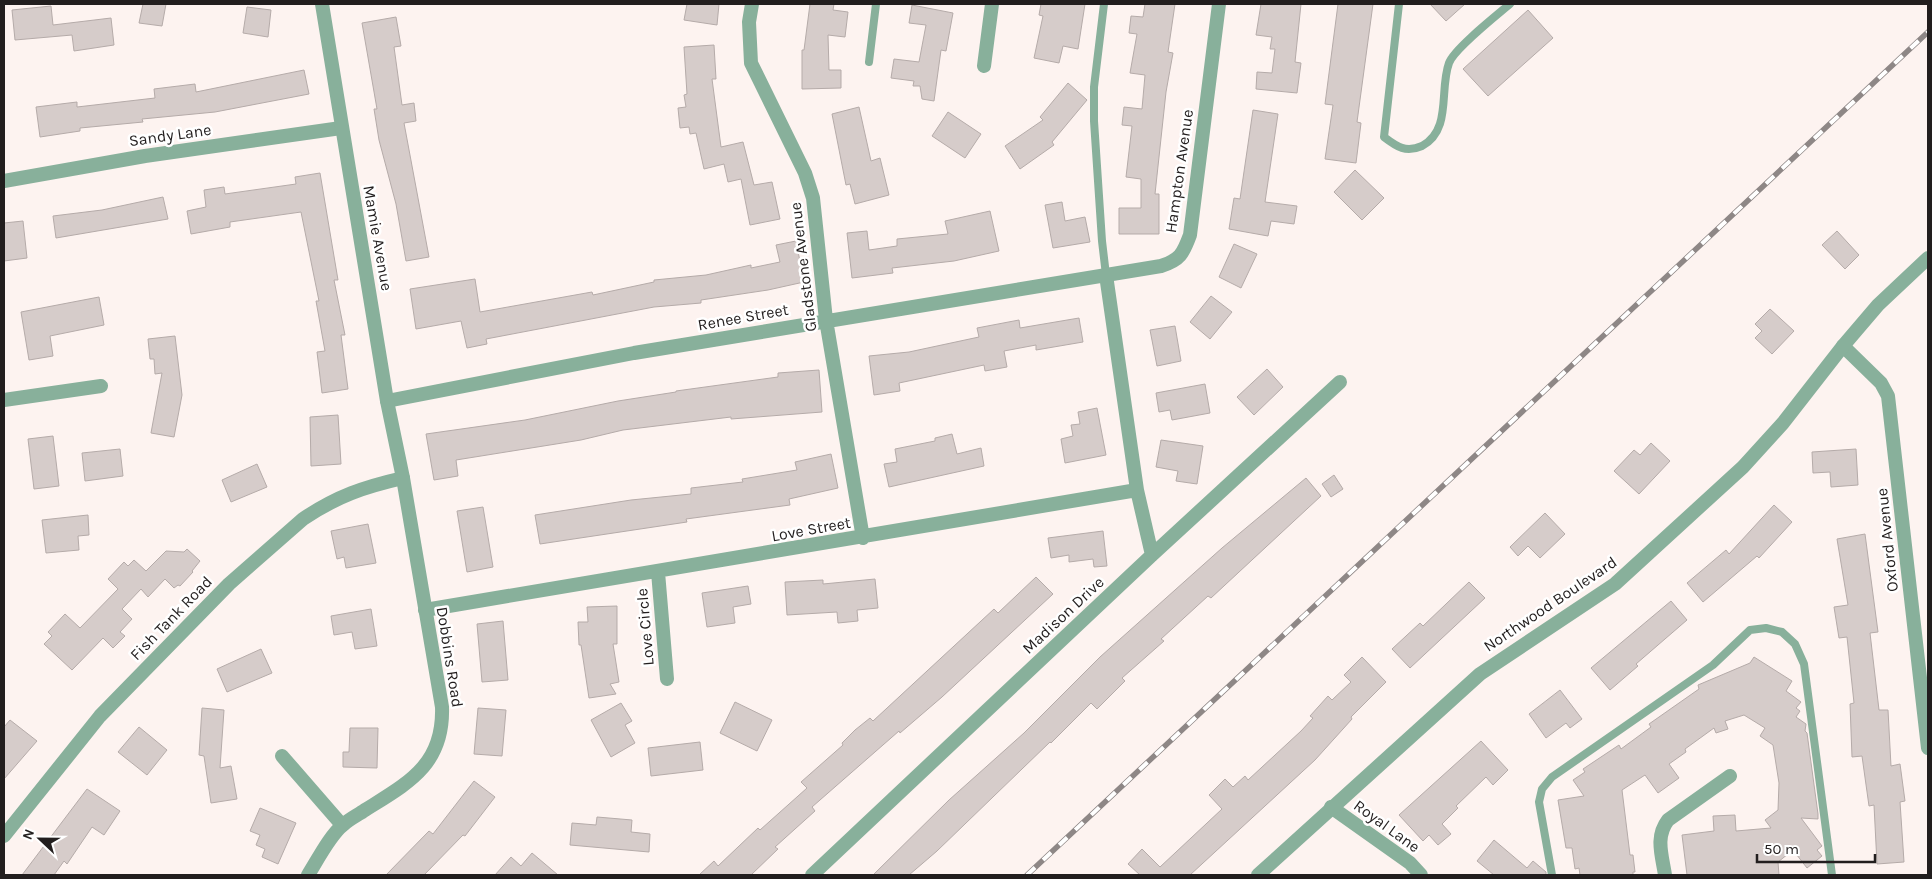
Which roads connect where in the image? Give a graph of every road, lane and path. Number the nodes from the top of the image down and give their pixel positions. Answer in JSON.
{"nodes":[{"id":1,"x":322,"y":4,"type":"edge"},
{"id":2,"x":752,"y":4,"type":"edge"},
{"id":3,"x":876,"y":4,"type":"edge"},
{"id":4,"x":992,"y":4,"type":"edge"},
{"id":5,"x":1104,"y":4,"type":"edge"},
{"id":6,"x":1218,"y":4,"type":"edge"},
{"id":7,"x":1399,"y":4,"type":"edge"},
{"id":8,"x":1510,"y":4,"type":"edge"},
{"id":9,"x":869,"y":62,"type":"dead end"},
{"id":10,"x":984,"y":66,"type":"dead end"},
{"id":11,"x":341,"y":128,"type":"junction"},
{"id":12,"x":4,"y":181,"type":"edge"},
{"id":13,"x":1928,"y":258,"type":"edge"},
{"id":14,"x":1106,"y":275,"type":"junction"},
{"id":15,"x":826,"y":320,"type":"junction"},
{"id":16,"x":1843,"y":346,"type":"junction"},
{"id":17,"x":1340,"y":382,"type":"dead end"},
{"id":18,"x":101,"y":386,"type":"dead end"},
{"id":19,"x":4,"y":400,"type":"edge"},
{"id":20,"x":388,"y":400,"type":"junction"},
{"id":21,"x":403,"y":478,"type":"junction"},
{"id":22,"x":1137,"y":490,"type":"junction"},
{"id":23,"x":863,"y":538,"type":"junction"},
{"id":24,"x":1152,"y":554,"type":"junction"},
{"id":25,"x":658,"y":572,"type":"junction"},
{"id":26,"x":425,"y":610,"type":"junction"},
{"id":27,"x":667,"y":679,"type":"dead end"},
{"id":28,"x":1928,"y":748,"type":"edge"},
{"id":29,"x":282,"y":756,"type":"dead end"},
{"id":30,"x":1730,"y":776,"type":"dead end"},
{"id":31,"x":1331,"y":807,"type":"junction"},
{"id":32,"x":342,"y":825,"type":"junction"},
{"id":33,"x":4,"y":836,"type":"edge"},
{"id":34,"x":308,"y":875,"type":"edge"},
{"id":35,"x":812,"y":875,"type":"edge"},
{"id":36,"x":1258,"y":875,"type":"edge"},
{"id":37,"x":1421,"y":875,"type":"edge"},
{"id":38,"x":1552,"y":875,"type":"edge"},
{"id":39,"x":1665,"y":875,"type":"edge"},
{"id":40,"x":1832,"y":875,"type":"edge"}],
"edges":[{"from":1,"to":11,"type":"street","name":"Mamie Avenue"},
{"from":2,"to":15,"type":"street","name":"Gladstone Avenue"},
{"from":3,"to":9,"type":"lane"},
{"from":4,"to":10,"type":"street"},
{"from":5,"to":14,"type":"lane"},
{"from":6,"to":14,"type":"street","name":"Hampton Avenue"},
{"from":7,"to":8,"type":"lane"},
{"from":11,"to":12,"type":"street","name":"Sandy Lane"},
{"from":11,"to":20,"type":"street","name":"Mamie Avenue"},
{"from":13,"to":16,"type":"street","name":"Northwood Boulevard"},
{"from":14,"to":15,"type":"street","name":"Renee Street"},
{"from":14,"to":22,"type":"street"},
{"from":15,"to":20,"type":"street","name":"Renee Street"},
{"from":15,"to":23,"type":"street","name":"Gladstone Avenue"},
{"from":16,"to":28,"type":"street","name":"Oxford Avenue"},
{"from":16,"to":31,"type":"street","name":"Northwood Boulevard"},
{"from":17,"to":24,"type":"street","name":"Madison Drive"},
{"from":18,"to":19,"type":"street"},
{"from":20,"to":21,"type":"street","name":"Mamie Avenue"},
{"from":21,"to":26,"type":"street","name":"Dobbins Road"},
{"from":21,"to":33,"type":"street","name":"Fish Tank Road"},
{"from":22,"to":23,"type":"street","name":"Love Street"},
{"from":22,"to":24,"type":"street"},
{"from":23,"to":25,"type":"street","name":"Love Street"},
{"from":24,"to":35,"type":"street","name":"Madison Drive"},
{"from":25,"to":26,"type":"street","name":"Love Street"},
{"from":25,"to":27,"type":"street","name":"Love Circle"},
{"from":26,"to":32,"type":"street","name":"Dobbins Road"},
{"from":29,"to":32,"type":"street"},
{"from":30,"to":39,"type":"street"},
{"from":31,"to":36,"type":"street","name":"Northwood Boulevard"},
{"from":31,"to":37,"type":"street","name":"Royal Lane"},
{"from":32,"to":34,"type":"street","name":"Dobbins Road"},
{"from":38,"to":40,"type":"lane"}]}
